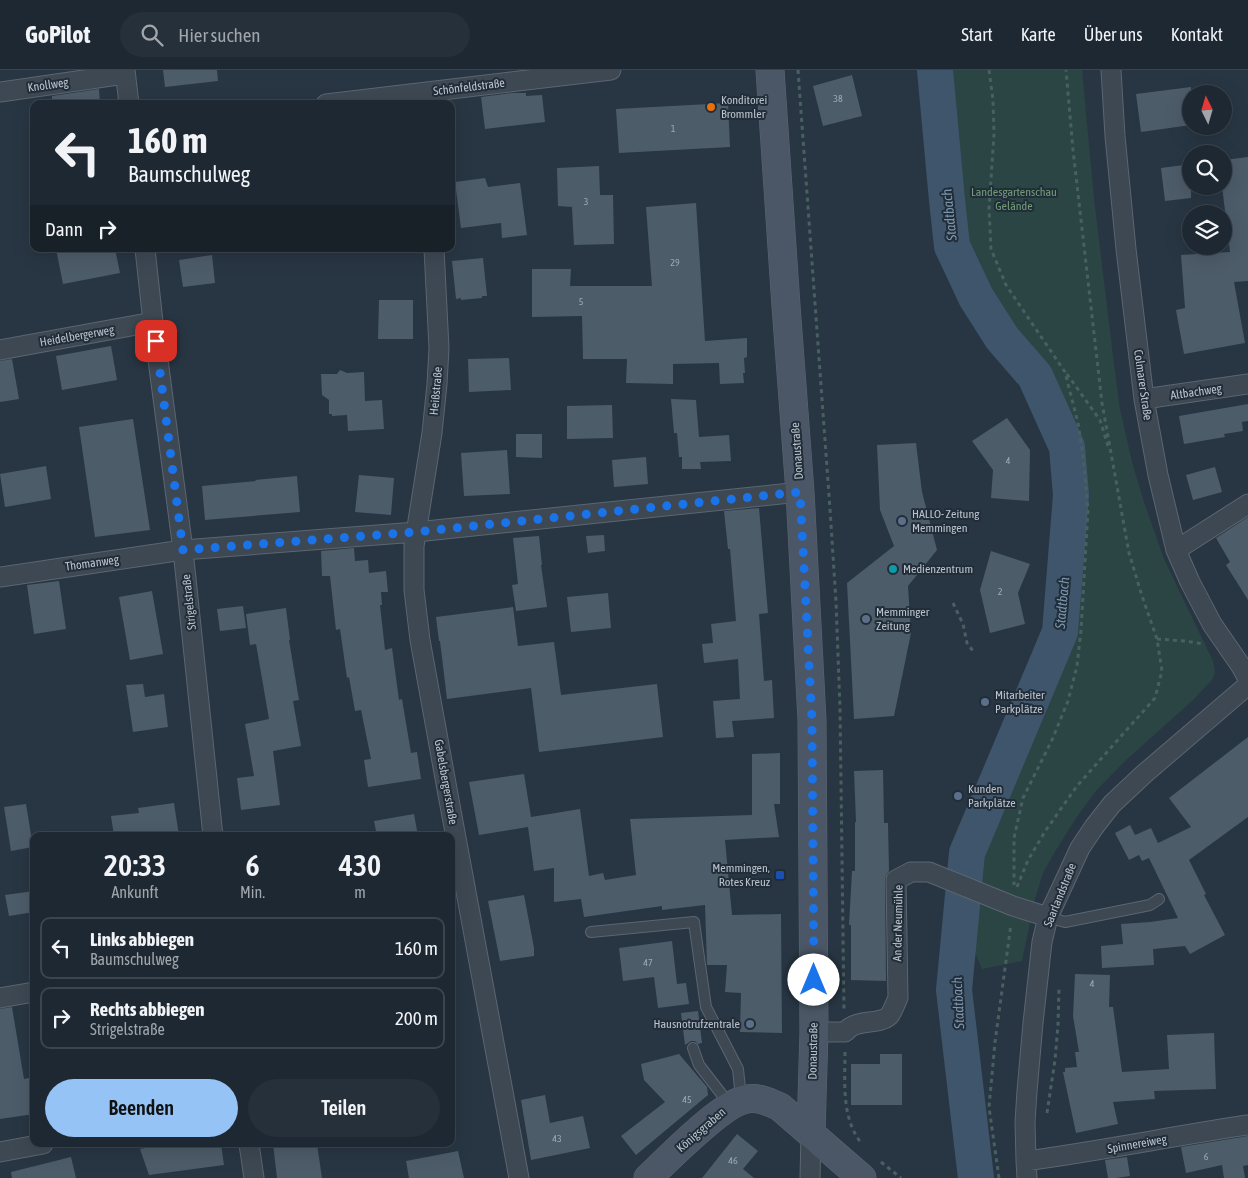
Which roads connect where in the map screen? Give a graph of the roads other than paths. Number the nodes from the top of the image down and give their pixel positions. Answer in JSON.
{"nodes":[{"id":1,"x":611,"y":70,"type":"edge"},
{"id":2,"x":770,"y":70,"type":"edge"},
{"id":3,"x":1111,"y":70,"type":"edge"},
{"id":4,"x":125,"y":72,"type":"edge"},
{"id":5,"x":0,"y":92,"type":"edge"},
{"id":6,"x":417,"y":98,"type":"edge"},
{"id":7,"x":128,"y":100,"type":"edge"},
{"id":8,"x":387,"y":100,"type":"edge"},
{"id":9,"x":145,"y":252,"type":"edge"},
{"id":10,"x":434,"y":252,"type":"edge"},
{"id":11,"x":153,"y":322,"type":"junction"},
{"id":12,"x":0,"y":350,"type":"edge"},
{"id":13,"x":1248,"y":384,"type":"edge"},
{"id":14,"x":1144,"y":399,"type":"junction"},
{"id":15,"x":800,"y":492,"type":"junction"},
{"id":16,"x":1248,"y":504,"type":"edge"},
{"id":17,"x":416,"y":532,"type":"junction"},
{"id":18,"x":183,"y":550,"type":"junction"},
{"id":19,"x":1176,"y":550,"type":"junction"},
{"id":20,"x":0,"y":577,"type":"edge"},
{"id":21,"x":1248,"y":680,"type":"edge"},
{"id":22,"x":1248,"y":685,"type":"edge"},
{"id":23,"x":213,"y":832,"type":"edge"},
{"id":24,"x":455,"y":832,"type":"edge"},
{"id":25,"x":455,"y":833,"type":"edge"},
{"id":26,"x":1159,"y":900,"type":"dead end"},
{"id":27,"x":1048,"y":917,"type":"junction"},
{"id":28,"x":591,"y":932,"type":"dead end"},
{"id":29,"x":30,"y":993,"type":"edge"},
{"id":30,"x":0,"y":998,"type":"edge"},
{"id":31,"x":814,"y":1032,"type":"junction"},
{"id":32,"x":693,"y":1048,"type":"dead end"},
{"id":33,"x":736,"y":1103,"type":"junction"},
{"id":34,"x":1248,"y":1125,"type":"edge"},
{"id":35,"x":811,"y":1133,"type":"junction"},
{"id":36,"x":30,"y":1146,"type":"edge"},
{"id":37,"x":249,"y":1147,"type":"edge"},
{"id":38,"x":0,"y":1152,"type":"edge"},
{"id":39,"x":870,"y":1168,"type":"edge"},
{"id":40,"x":1027,"y":1170,"type":"edge"},
{"id":41,"x":254,"y":1178,"type":"edge"},
{"id":42,"x":520,"y":1178,"type":"edge"},
{"id":43,"x":648,"y":1178,"type":"edge"},
{"id":44,"x":810,"y":1178,"type":"edge"}],
"edges":[{"from":1,"to":6,"type":"street","name":"Schönfeldstraße"},
{"from":2,"to":15,"type":"street","name":"Donaustraße"},
{"from":3,"to":14,"type":"street","name":"Colmarer Straße"},
{"from":4,"to":5,"type":"street","name":"Knollweg"},
{"from":4,"to":7,"type":"street"},
{"from":6,"to":8,"type":"street","name":"Schönfeldstraße"},
{"from":9,"to":11,"type":"street","name":"Strigelstraße"},
{"from":10,"to":17,"type":"street","name":"Heißstraße"},
{"from":11,"to":12,"type":"street","name":"Heidelbergerweg"},
{"from":11,"to":18,"type":"street","name":"Strigelstraße"},
{"from":13,"to":14,"type":"street","name":"Altbachweg"},
{"from":14,"to":19,"type":"street","name":"Colmarer Straße"},
{"from":15,"to":17,"type":"street","name":"Thomanweg"},
{"from":15,"to":31,"type":"street","name":"Donaustraße"},
{"from":16,"to":19,"type":"street"},
{"from":17,"to":18,"type":"street","name":"Thomanweg"},
{"from":17,"to":24,"type":"street","name":"Gabelsbergerstraße"},
{"from":18,"to":20,"type":"street","name":"Thomanweg"},
{"from":18,"to":23,"type":"street","name":"Strigelstraße"},
{"from":19,"to":21,"type":"street","name":"Colmarer Straße"},
{"from":22,"to":27,"type":"street","name":"Saarlandstraße"},
{"from":25,"to":42,"type":"street","name":"Gabelsbergerstraße"},
{"from":26,"to":27,"type":"lane"},
{"from":27,"to":31,"type":"street","name":"An der Neumühle"},
{"from":27,"to":40,"type":"street","name":"Saarlandstraße"},
{"from":28,"to":33,"type":"lane"},
{"from":29,"to":30,"type":"street"},
{"from":31,"to":35,"type":"street","name":"Donaustraße"},
{"from":32,"to":33,"type":"lane"},
{"from":33,"to":35,"type":"street"},
{"from":33,"to":43,"type":"street","name":"Königsgraben"},
{"from":34,"to":40,"type":"street","name":"Spinnereiweg"},
{"from":35,"to":39,"type":"street"},
{"from":35,"to":44,"type":"street"},
{"from":36,"to":38,"type":"street"},
{"from":37,"to":41,"type":"street"}]}
